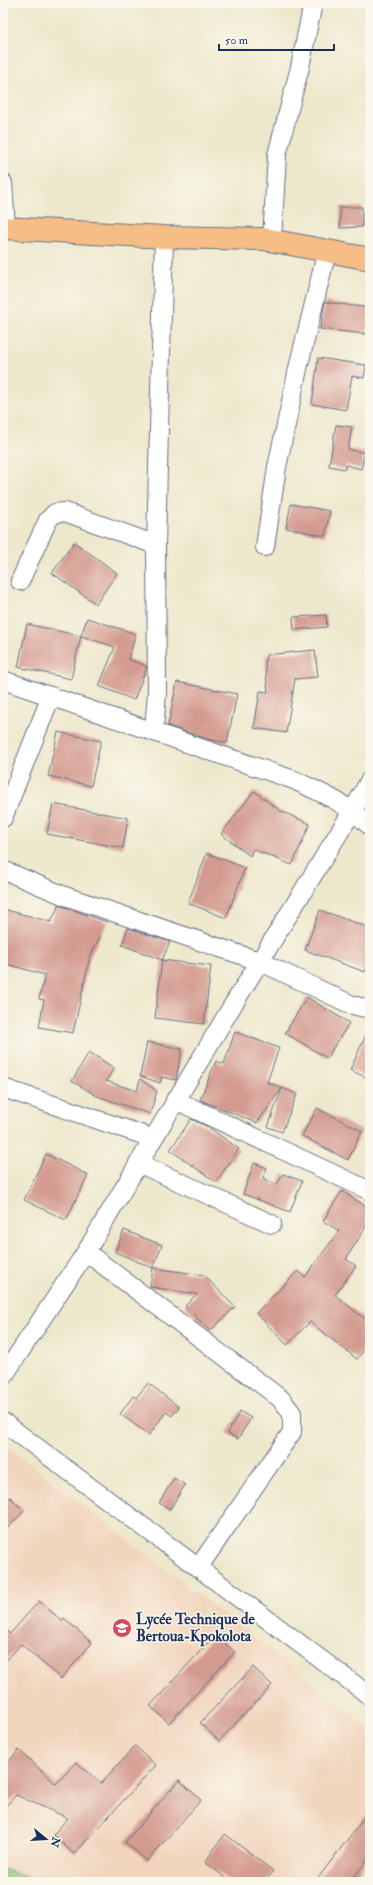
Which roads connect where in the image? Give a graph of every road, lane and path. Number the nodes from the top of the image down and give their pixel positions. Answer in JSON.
{"nodes":[{"id":1,"x":313,"y":3,"type":"edge"},
{"id":2,"x":3,"y":183,"type":"edge"},
{"id":3,"x":4,"y":228,"type":"edge"},
{"id":4,"x":164,"y":237,"type":"junction"},
{"id":5,"x":272,"y":240,"type":"junction"},
{"id":6,"x":327,"y":250,"type":"junction"},
{"id":7,"x":370,"y":259,"type":"edge"},
{"id":8,"x":156,"y":545,"type":"junction"},
{"id":9,"x":265,"y":547,"type":"dead end"},
{"id":10,"x":20,"y":581,"type":"dead end"},
{"id":11,"x":3,"y":680,"type":"edge"},
{"id":12,"x":51,"y":696,"type":"junction"},
{"id":13,"x":154,"y":731,"type":"junction"},
{"id":14,"x":370,"y":780,"type":"edge"},
{"id":15,"x":353,"y":810,"type":"junction"},
{"id":16,"x":3,"y":818,"type":"edge"},
{"id":17,"x":370,"y":826,"type":"edge"},
{"id":18,"x":3,"y":870,"type":"edge"},
{"id":19,"x":259,"y":961,"type":"junction"},
{"id":20,"x":370,"y":1008,"type":"edge"},
{"id":21,"x":3,"y":1088,"type":"edge"},
{"id":22,"x":175,"y":1100,"type":"junction"},
{"id":23,"x":152,"y":1138,"type":"junction"},
{"id":24,"x":138,"y":1163,"type":"junction"},
{"id":25,"x":370,"y":1191,"type":"edge"},
{"id":26,"x":272,"y":1224,"type":"dead end"},
{"id":27,"x":86,"y":1252,"type":"junction"},
{"id":28,"x":3,"y":1377,"type":"edge"},
{"id":29,"x":3,"y":1422,"type":"edge"},
{"id":30,"x":198,"y":1568,"type":"junction"},
{"id":31,"x":370,"y":1696,"type":"edge"}],
"edges":[{"from":1,"to":5,"type":"street"},
{"from":2,"to":3,"type":"street"},
{"from":3,"to":4,"type":"main road"},
{"from":4,"to":5,"type":"main road"},
{"from":4,"to":8,"type":"street"},
{"from":5,"to":6,"type":"main road"},
{"from":6,"to":7,"type":"main road"},
{"from":6,"to":9,"type":"street"},
{"from":8,"to":10,"type":"street"},
{"from":8,"to":13,"type":"street"},
{"from":11,"to":12,"type":"street"},
{"from":12,"to":13,"type":"street"},
{"from":12,"to":16,"type":"street"},
{"from":13,"to":15,"type":"street"},
{"from":14,"to":15,"type":"street"},
{"from":15,"to":17,"type":"street"},
{"from":15,"to":19,"type":"street"},
{"from":18,"to":19,"type":"street"},
{"from":19,"to":20,"type":"street"},
{"from":19,"to":22,"type":"street"},
{"from":21,"to":23,"type":"street"},
{"from":22,"to":23,"type":"street"},
{"from":22,"to":25,"type":"street"},
{"from":23,"to":24,"type":"street"},
{"from":24,"to":26,"type":"street"},
{"from":24,"to":27,"type":"street"},
{"from":27,"to":28,"type":"street"},
{"from":27,"to":30,"type":"street"},
{"from":29,"to":30,"type":"street"},
{"from":30,"to":31,"type":"street"}]}
